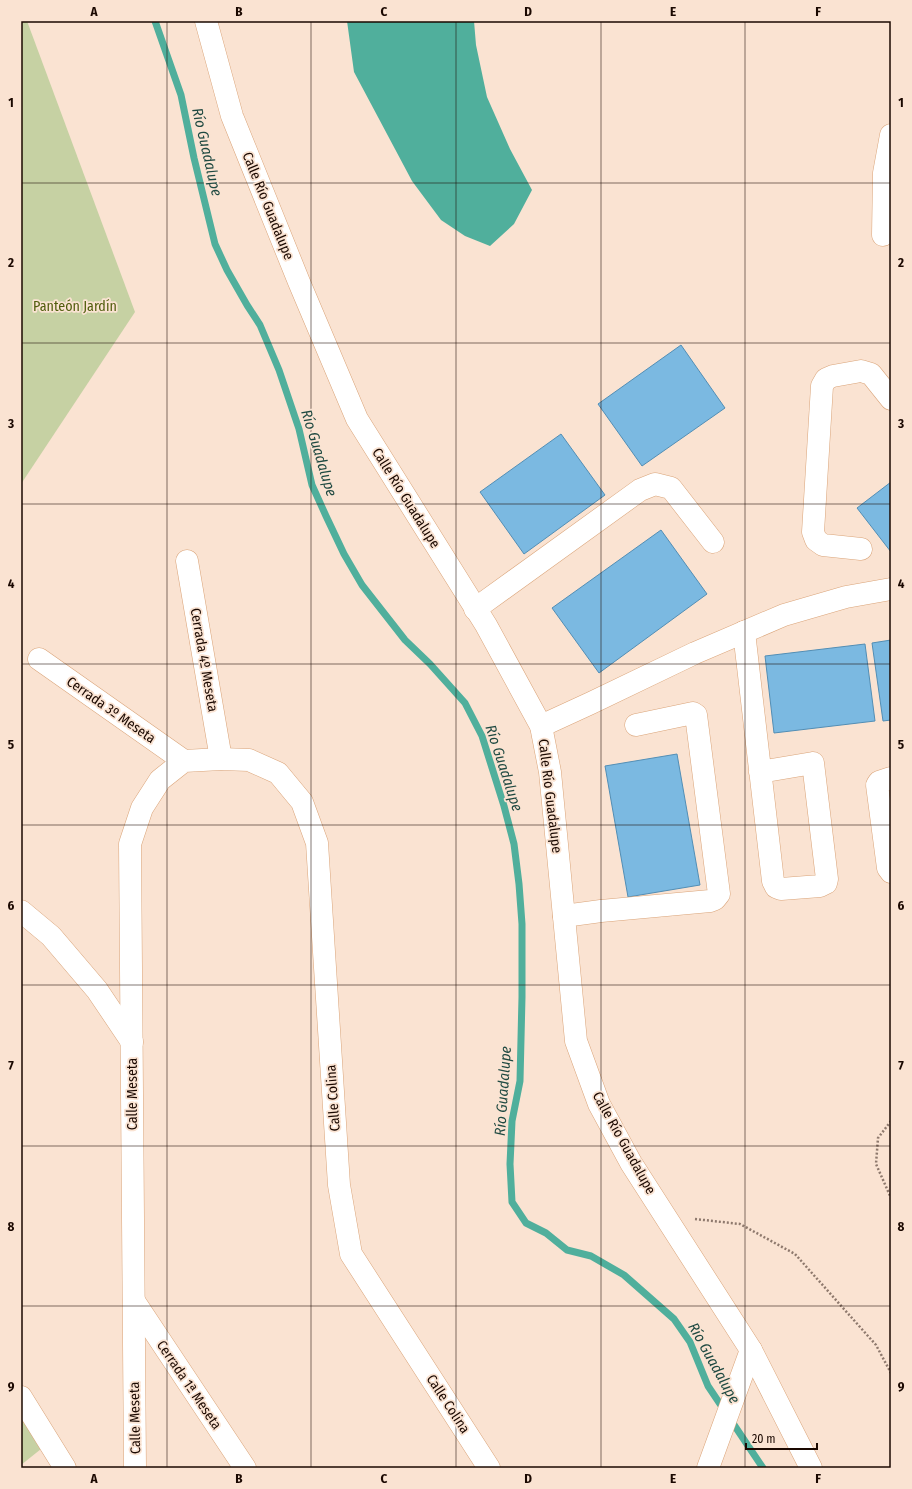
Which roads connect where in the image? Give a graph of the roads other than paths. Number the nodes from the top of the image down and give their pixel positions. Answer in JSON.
{"nodes":[{"id":1,"x":206,"y":21,"type":"edge"},
{"id":2,"x":891,"y":136,"type":"edge"},
{"id":3,"x":883,"y":235,"type":"dead end"},
{"id":4,"x":891,"y":399,"type":"edge"},
{"id":5,"x":713,"y":542,"type":"dead end"},
{"id":6,"x":861,"y":549,"type":"dead end"},
{"id":7,"x":187,"y":561,"type":"dead end"},
{"id":8,"x":891,"y":589,"type":"edge"},
{"id":9,"x":475,"y":609,"type":"junction"},
{"id":10,"x":744,"y":632,"type":"junction"},
{"id":11,"x":39,"y":658,"type":"dead end"},
{"id":12,"x":636,"y":725,"type":"dead end"},
{"id":13,"x":541,"y":726,"type":"junction"},
{"id":14,"x":213,"y":760,"type":"junction"},
{"id":15,"x":184,"y":761,"type":"junction"},
{"id":16,"x":760,"y":772,"type":"junction"},
{"id":17,"x":891,"y":778,"type":"edge"},
{"id":18,"x":891,"y":872,"type":"edge"},
{"id":19,"x":21,"y":911,"type":"edge"},
{"id":20,"x":564,"y":916,"type":"junction"},
{"id":21,"x":132,"y":1042,"type":"junction"},
{"id":22,"x":134,"y":1301,"type":"junction"},
{"id":23,"x":751,"y":1350,"type":"junction"},
{"id":24,"x":21,"y":1397,"type":"edge"},
{"id":25,"x":65,"y":1468,"type":"edge"},
{"id":26,"x":135,"y":1468,"type":"edge"},
{"id":27,"x":245,"y":1468,"type":"edge"},
{"id":28,"x":489,"y":1468,"type":"edge"},
{"id":29,"x":708,"y":1468,"type":"edge"},
{"id":30,"x":811,"y":1468,"type":"edge"}],
"edges":[{"from":1,"to":9,"type":"street","name":"Calle Río Guadalupe"},
{"from":2,"to":3,"type":"street"},
{"from":4,"to":6,"type":"street"},
{"from":5,"to":9,"type":"street"},
{"from":7,"to":14,"type":"street","name":"Cerrada 4º Meseta"},
{"from":8,"to":10,"type":"street"},
{"from":9,"to":13,"type":"street","name":"Calle Río Guadalupe"},
{"from":10,"to":13,"type":"street"},
{"from":10,"to":16,"type":"street"},
{"from":11,"to":15,"type":"street","name":"Cerrada 3º Meseta"},
{"from":12,"to":20,"type":"street"},
{"from":13,"to":20,"type":"street","name":"Calle Río Guadalupe"},
{"from":14,"to":15,"type":"street"},
{"from":14,"to":28,"type":"street","name":"Calle Colina"},
{"from":15,"to":21,"type":"street","name":"Calle Meseta"},
{"from":16,"to":16,"type":"street"},
{"from":17,"to":18,"type":"street"},
{"from":19,"to":21,"type":"street"},
{"from":20,"to":23,"type":"street","name":"Calle Río Guadalupe"},
{"from":21,"to":22,"type":"street","name":"Calle Meseta"},
{"from":22,"to":26,"type":"street","name":"Calle Meseta"},
{"from":22,"to":27,"type":"street","name":"Cerrada 1ª Meseta"},
{"from":23,"to":29,"type":"street"},
{"from":23,"to":30,"type":"street","name":"Calle Río Guadalupe"},
{"from":24,"to":25,"type":"street"}]}
